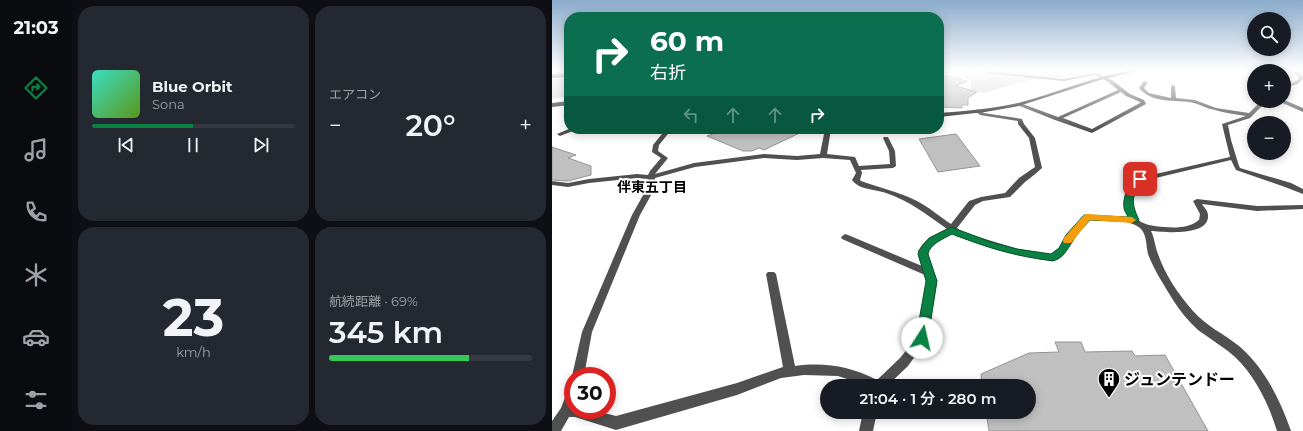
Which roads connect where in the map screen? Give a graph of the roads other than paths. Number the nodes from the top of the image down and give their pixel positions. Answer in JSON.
{"nodes":[{"id":1,"x":1062,"y":90,"type":"edge"},
{"id":2,"x":1122,"y":90,"type":"joint"},
{"id":3,"x":1143,"y":90,"type":"edge"},
{"id":4,"x":1173,"y":90,"type":"edge"},
{"id":5,"x":1147,"y":94,"type":"junction"},
{"id":6,"x":1128,"y":95,"type":"junction"},
{"id":7,"x":1174,"y":99,"type":"junction"},
{"id":8,"x":564,"y":104,"type":"edge"},
{"id":9,"x":1018,"y":104,"type":"junction"},
{"id":10,"x":1291,"y":105,"type":"edge"},
{"id":11,"x":552,"y":106,"type":"edge"},
{"id":12,"x":1256,"y":108,"type":"edge"},
{"id":13,"x":1303,"y":110,"type":"edge"},
{"id":14,"x":978,"y":111,"type":"junction"},
{"id":15,"x":944,"y":114,"type":"edge"},
{"id":16,"x":1249,"y":115,"type":"junction"},
{"id":17,"x":1057,"y":119,"type":"junction"},
{"id":18,"x":564,"y":133,"type":"edge"},
{"id":19,"x":560,"y":134,"type":"dead end"},
{"id":20,"x":665,"y":134,"type":"edge"},
{"id":21,"x":827,"y":134,"type":"edge"},
{"id":22,"x":886,"y":138,"type":"dead end"},
{"id":23,"x":823,"y":156,"type":"junction"},
{"id":24,"x":1233,"y":158,"type":"junction"},
{"id":25,"x":857,"y":168,"type":"junction"},
{"id":26,"x":651,"y":177,"type":"junction"},
{"id":27,"x":552,"y":183,"type":"edge"},
{"id":28,"x":1303,"y":192,"type":"edge"},
{"id":29,"x":1303,"y":207,"type":"edge"},
{"id":30,"x":1134,"y":220,"type":"junction"},
{"id":31,"x":1145,"y":228,"type":"junction"},
{"id":32,"x":951,"y":230,"type":"junction"},
{"id":33,"x":845,"y":237,"type":"dead end"},
{"id":34,"x":929,"y":273,"type":"junction"},
{"id":35,"x":772,"y":274,"type":"dead end"},
{"id":36,"x":580,"y":367,"type":"edge"},
{"id":37,"x":790,"y":372,"type":"junction"},
{"id":38,"x":863,"y":379,"type":"edge"},
{"id":39,"x":886,"y":379,"type":"edge"},
{"id":40,"x":564,"y":414,"type":"edge"},
{"id":41,"x":602,"y":419,"type":"edge"},
{"id":42,"x":868,"y":419,"type":"edge"},
{"id":43,"x":554,"y":431,"type":"edge"},
{"id":44,"x":866,"y":431,"type":"edge"},
{"id":45,"x":1284,"y":431,"type":"edge"}],
"edges":[{"from":1,"to":9,"type":"street"},
{"from":2,"to":6,"type":"street"},
{"from":2,"to":17,"type":"street"},
{"from":3,"to":5,"type":"street"},
{"from":4,"to":7,"type":"street"},
{"from":5,"to":6,"type":"street"},
{"from":5,"to":7,"type":"street"},
{"from":6,"to":17,"type":"street"},
{"from":7,"to":16,"type":"street"},
{"from":8,"to":11,"type":"street"},
{"from":9,"to":14,"type":"street"},
{"from":9,"to":17,"type":"street"},
{"from":10,"to":13,"type":"street"},
{"from":12,"to":16,"type":"street"},
{"from":14,"to":15,"type":"street"},
{"from":14,"to":32,"type":"street"},
{"from":16,"to":24,"type":"street"},
{"from":18,"to":19,"type":"street"},
{"from":20,"to":26,"type":"street"},
{"from":21,"to":23,"type":"street"},
{"from":22,"to":25,"type":"street"},
{"from":23,"to":25,"type":"street"},
{"from":23,"to":26,"type":"street"},
{"from":24,"to":28,"type":"street"},
{"from":24,"to":30,"type":"street"},
{"from":25,"to":32,"type":"street"},
{"from":26,"to":27,"type":"street"},
{"from":26,"to":36,"type":"street"},
{"from":29,"to":31,"type":"street"},
{"from":30,"to":31,"type":"street"},
{"from":30,"to":32,"type":"street"},
{"from":31,"to":45,"type":"street"},
{"from":32,"to":34,"type":"street"},
{"from":33,"to":34,"type":"street"},
{"from":34,"to":39,"type":"street"},
{"from":35,"to":37,"type":"street"},
{"from":37,"to":38,"type":"street"},
{"from":37,"to":41,"type":"street"},
{"from":40,"to":43,"type":"street"},
{"from":42,"to":44,"type":"street"}]}
